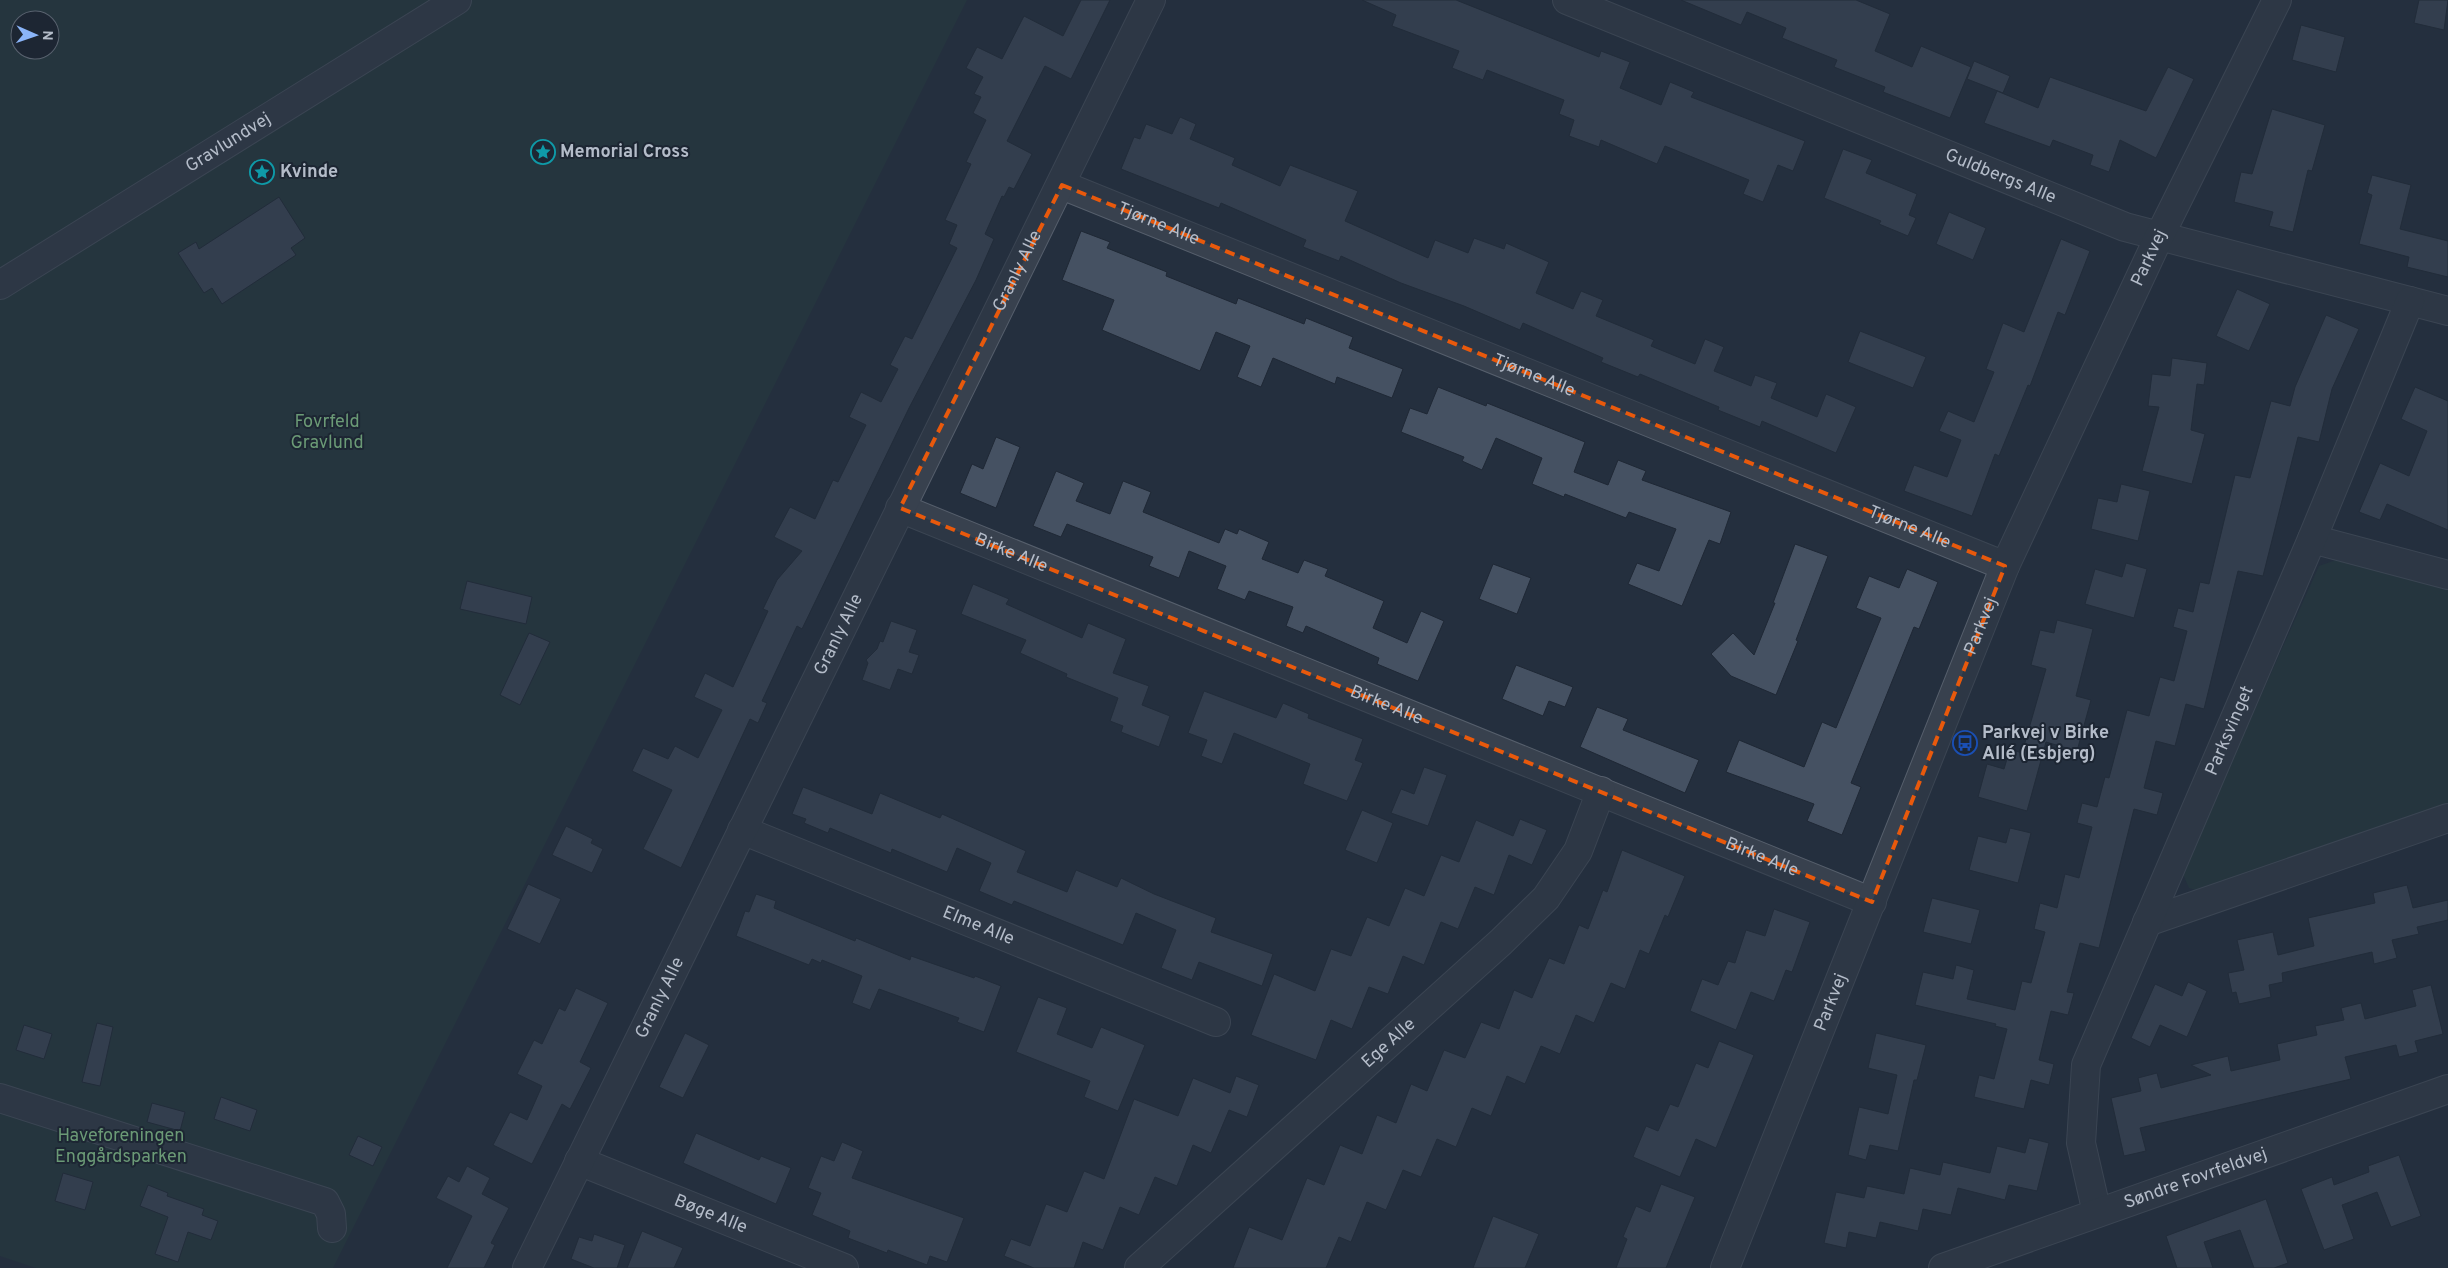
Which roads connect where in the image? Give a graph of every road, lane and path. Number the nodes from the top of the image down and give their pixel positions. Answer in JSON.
{"nodes":[{"id":1,"x":456,"y":0,"type":"edge"},
{"id":2,"x":1151,"y":0,"type":"edge"},
{"id":3,"x":1567,"y":0,"type":"edge"},
{"id":4,"x":2277,"y":0,"type":"edge"},
{"id":5,"x":1062,"y":185,"type":"junction"},
{"id":6,"x":2159,"y":237,"type":"junction"},
{"id":7,"x":0,"y":285,"type":"edge"},
{"id":8,"x":2410,"y":301,"type":"junction"},
{"id":9,"x":2448,"y":311,"type":"edge"},
{"id":10,"x":900,"y":508,"type":"junction"},
{"id":11,"x":2312,"y":539,"type":"junction"},
{"id":12,"x":2005,"y":566,"type":"junction"},
{"id":13,"x":2448,"y":575,"type":"edge"},
{"id":14,"x":1601,"y":791,"type":"junction"},
{"id":15,"x":2448,"y":818,"type":"edge"},
{"id":16,"x":742,"y":830,"type":"junction"},
{"id":17,"x":1872,"y":902,"type":"junction"},
{"id":18,"x":2147,"y":922,"type":"junction"},
{"id":19,"x":1216,"y":1022,"type":"dead end"},
{"id":20,"x":2448,"y":1089,"type":"edge"},
{"id":21,"x":0,"y":1098,"type":"edge"},
{"id":22,"x":579,"y":1161,"type":"junction"},
{"id":23,"x":2097,"y":1213,"type":"junction"},
{"id":24,"x":332,"y":1228,"type":"dead end"},
{"id":25,"x":527,"y":1268,"type":"edge"},
{"id":26,"x":844,"y":1268,"type":"edge"},
{"id":27,"x":1139,"y":1268,"type":"edge"},
{"id":28,"x":1725,"y":1268,"type":"edge"},
{"id":29,"x":1943,"y":1268,"type":"edge"}],
"edges":[{"from":1,"to":7,"type":"street","name":"Gravlundvej"},
{"from":2,"to":5,"type":"street","name":"Granly Alle"},
{"from":3,"to":6,"type":"street","name":"Guldbergs Alle"},
{"from":4,"to":6,"type":"street","name":"Parkvej"},
{"from":5,"to":10,"type":"street","name":"Granly Alle"},
{"from":5,"to":12,"type":"street","name":"Tjørne Alle"},
{"from":6,"to":8,"type":"street","name":"Guldbergs Alle"},
{"from":6,"to":12,"type":"street","name":"Parkvej"},
{"from":8,"to":9,"type":"street","name":"Guldbergs Alle"},
{"from":8,"to":11,"type":"street","name":"Parksvinget"},
{"from":10,"to":14,"type":"street","name":"Birke Alle"},
{"from":10,"to":16,"type":"street","name":"Granly Alle"},
{"from":11,"to":13,"type":"street"},
{"from":11,"to":18,"type":"street","name":"Parksvinget"},
{"from":12,"to":17,"type":"street","name":"Parkvej"},
{"from":14,"to":17,"type":"street","name":"Birke Alle"},
{"from":14,"to":27,"type":"street","name":"Ege Alle"},
{"from":15,"to":18,"type":"street"},
{"from":16,"to":19,"type":"street","name":"Elme Alle"},
{"from":16,"to":22,"type":"street","name":"Granly Alle"},
{"from":17,"to":28,"type":"street","name":"Parkvej"},
{"from":18,"to":23,"type":"street","name":"Parksvinget"},
{"from":20,"to":23,"type":"street","name":"Søndre Fovrfeldvej"},
{"from":21,"to":24,"type":"street"},
{"from":22,"to":25,"type":"street","name":"Granly Alle"},
{"from":22,"to":26,"type":"street","name":"Bøge Alle"},
{"from":23,"to":29,"type":"street","name":"Søndre Fovrfeldvej"}]}
